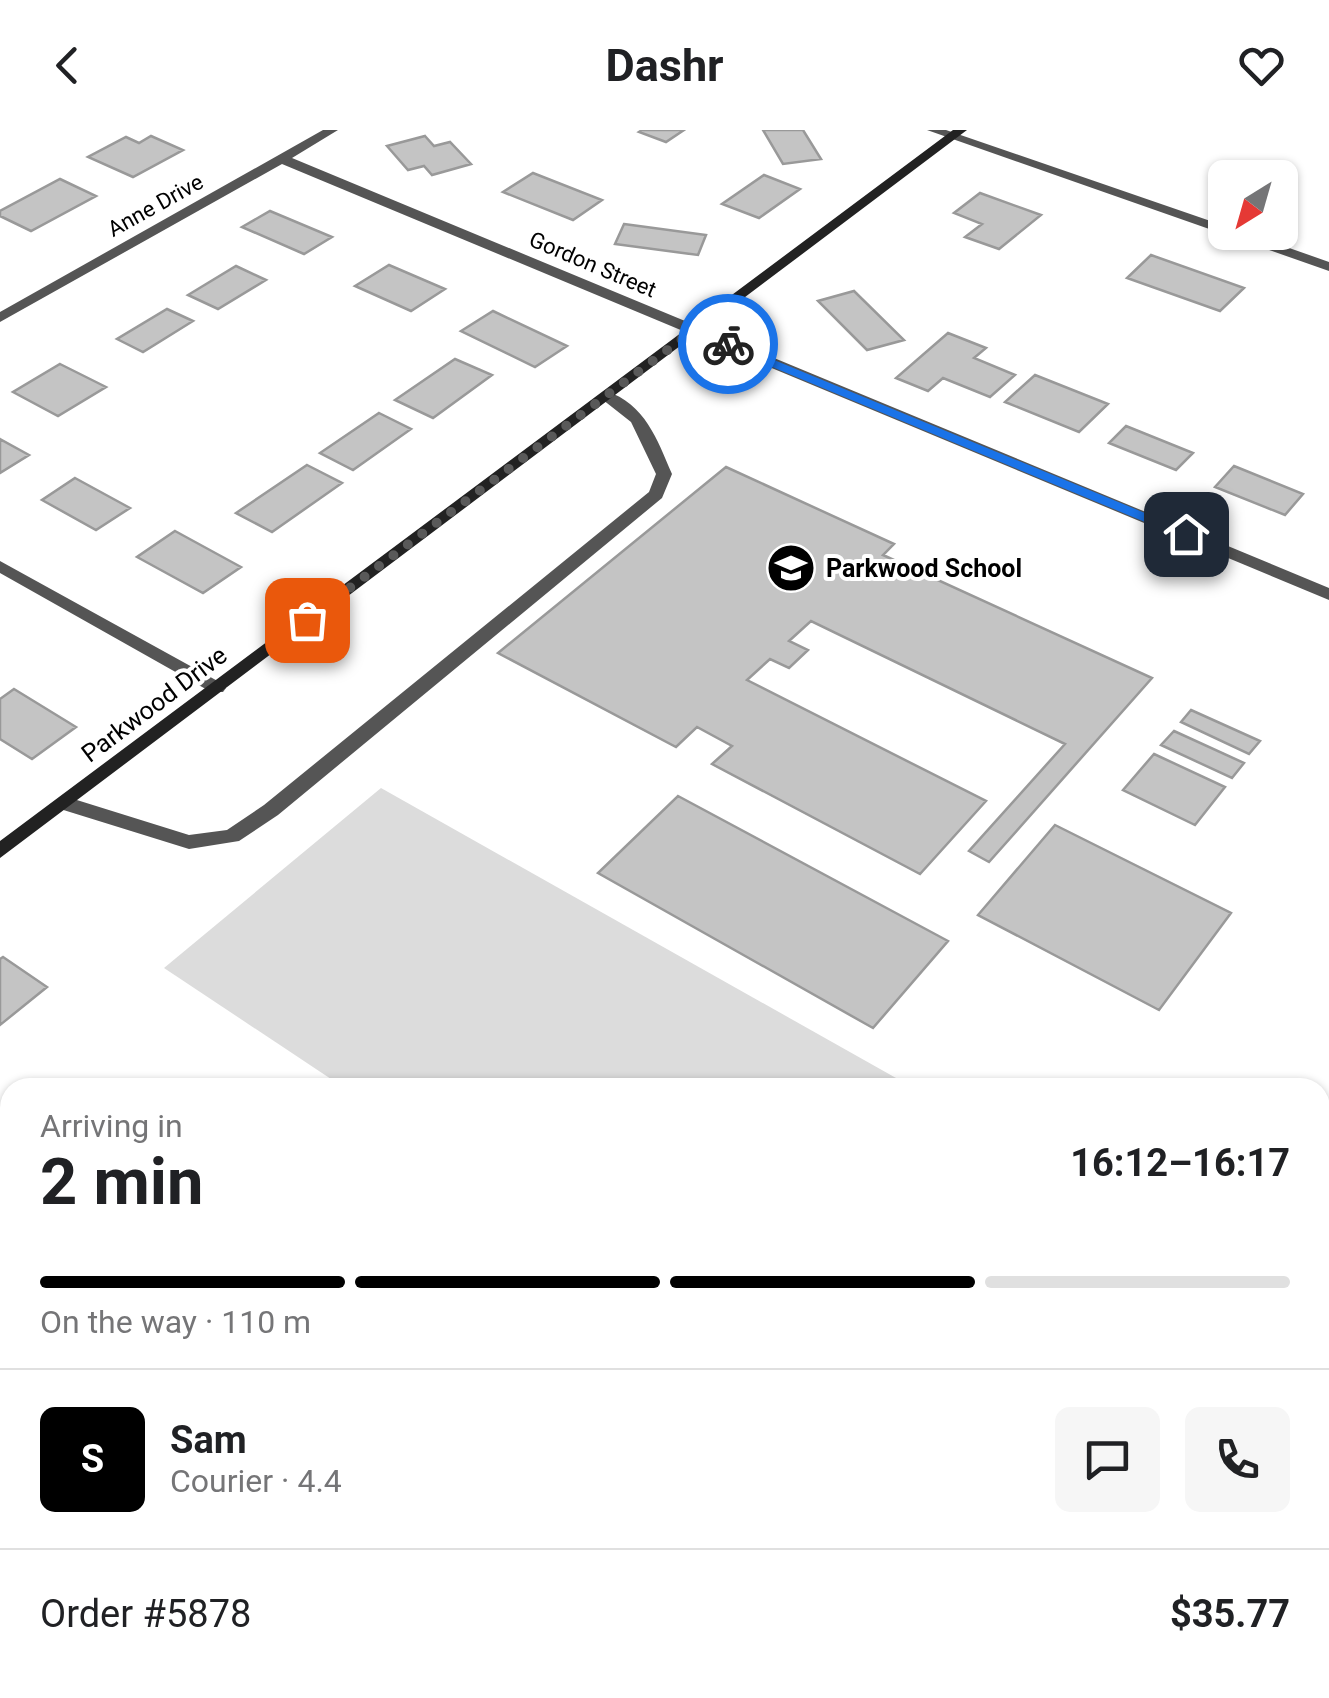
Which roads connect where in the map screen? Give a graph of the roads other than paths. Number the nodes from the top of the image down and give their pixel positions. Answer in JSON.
{"nodes":[{"id":1,"x":332,"y":130,"type":"edge"},
{"id":2,"x":932,"y":130,"type":"edge"},
{"id":3,"x":957,"y":133,"type":"edge"},
{"id":4,"x":283,"y":159,"type":"junction"},
{"id":5,"x":1208,"y":225,"type":"edge"},
{"id":6,"x":1279,"y":250,"type":"edge"},
{"id":7,"x":1329,"y":267,"type":"edge"},
{"id":8,"x":0,"y":318,"type":"edge"},
{"id":9,"x":694,"y":330,"type":"junction"},
{"id":10,"x":606,"y":396,"type":"junction"},
{"id":11,"x":0,"y":566,"type":"edge"},
{"id":12,"x":1329,"y":594,"type":"edge"},
{"id":13,"x":217,"y":688,"type":"junction"},
{"id":14,"x":64,"y":803,"type":"junction"},
{"id":15,"x":0,"y":851,"type":"edge"}],
"edges":[{"from":1,"to":4,"type":"street","name":"Anne Drive"},
{"from":2,"to":3,"type":"street"},
{"from":3,"to":5,"type":"street"},
{"from":3,"to":9,"type":"street","name":"Parkwood Drive"},
{"from":4,"to":8,"type":"street","name":"Anne Drive"},
{"from":4,"to":9,"type":"street","name":"Gordon Street"},
{"from":6,"to":7,"type":"street"},
{"from":9,"to":10,"type":"street","name":"Parkwood Drive"},
{"from":9,"to":12,"type":"street","name":"Gordon Street"},
{"from":10,"to":13,"type":"street","name":"Parkwood Drive"},
{"from":10,"to":14,"type":"street"},
{"from":11,"to":13,"type":"street"},
{"from":13,"to":14,"type":"street","name":"Parkwood Drive"},
{"from":14,"to":15,"type":"street","name":"Parkwood Drive"}]}
